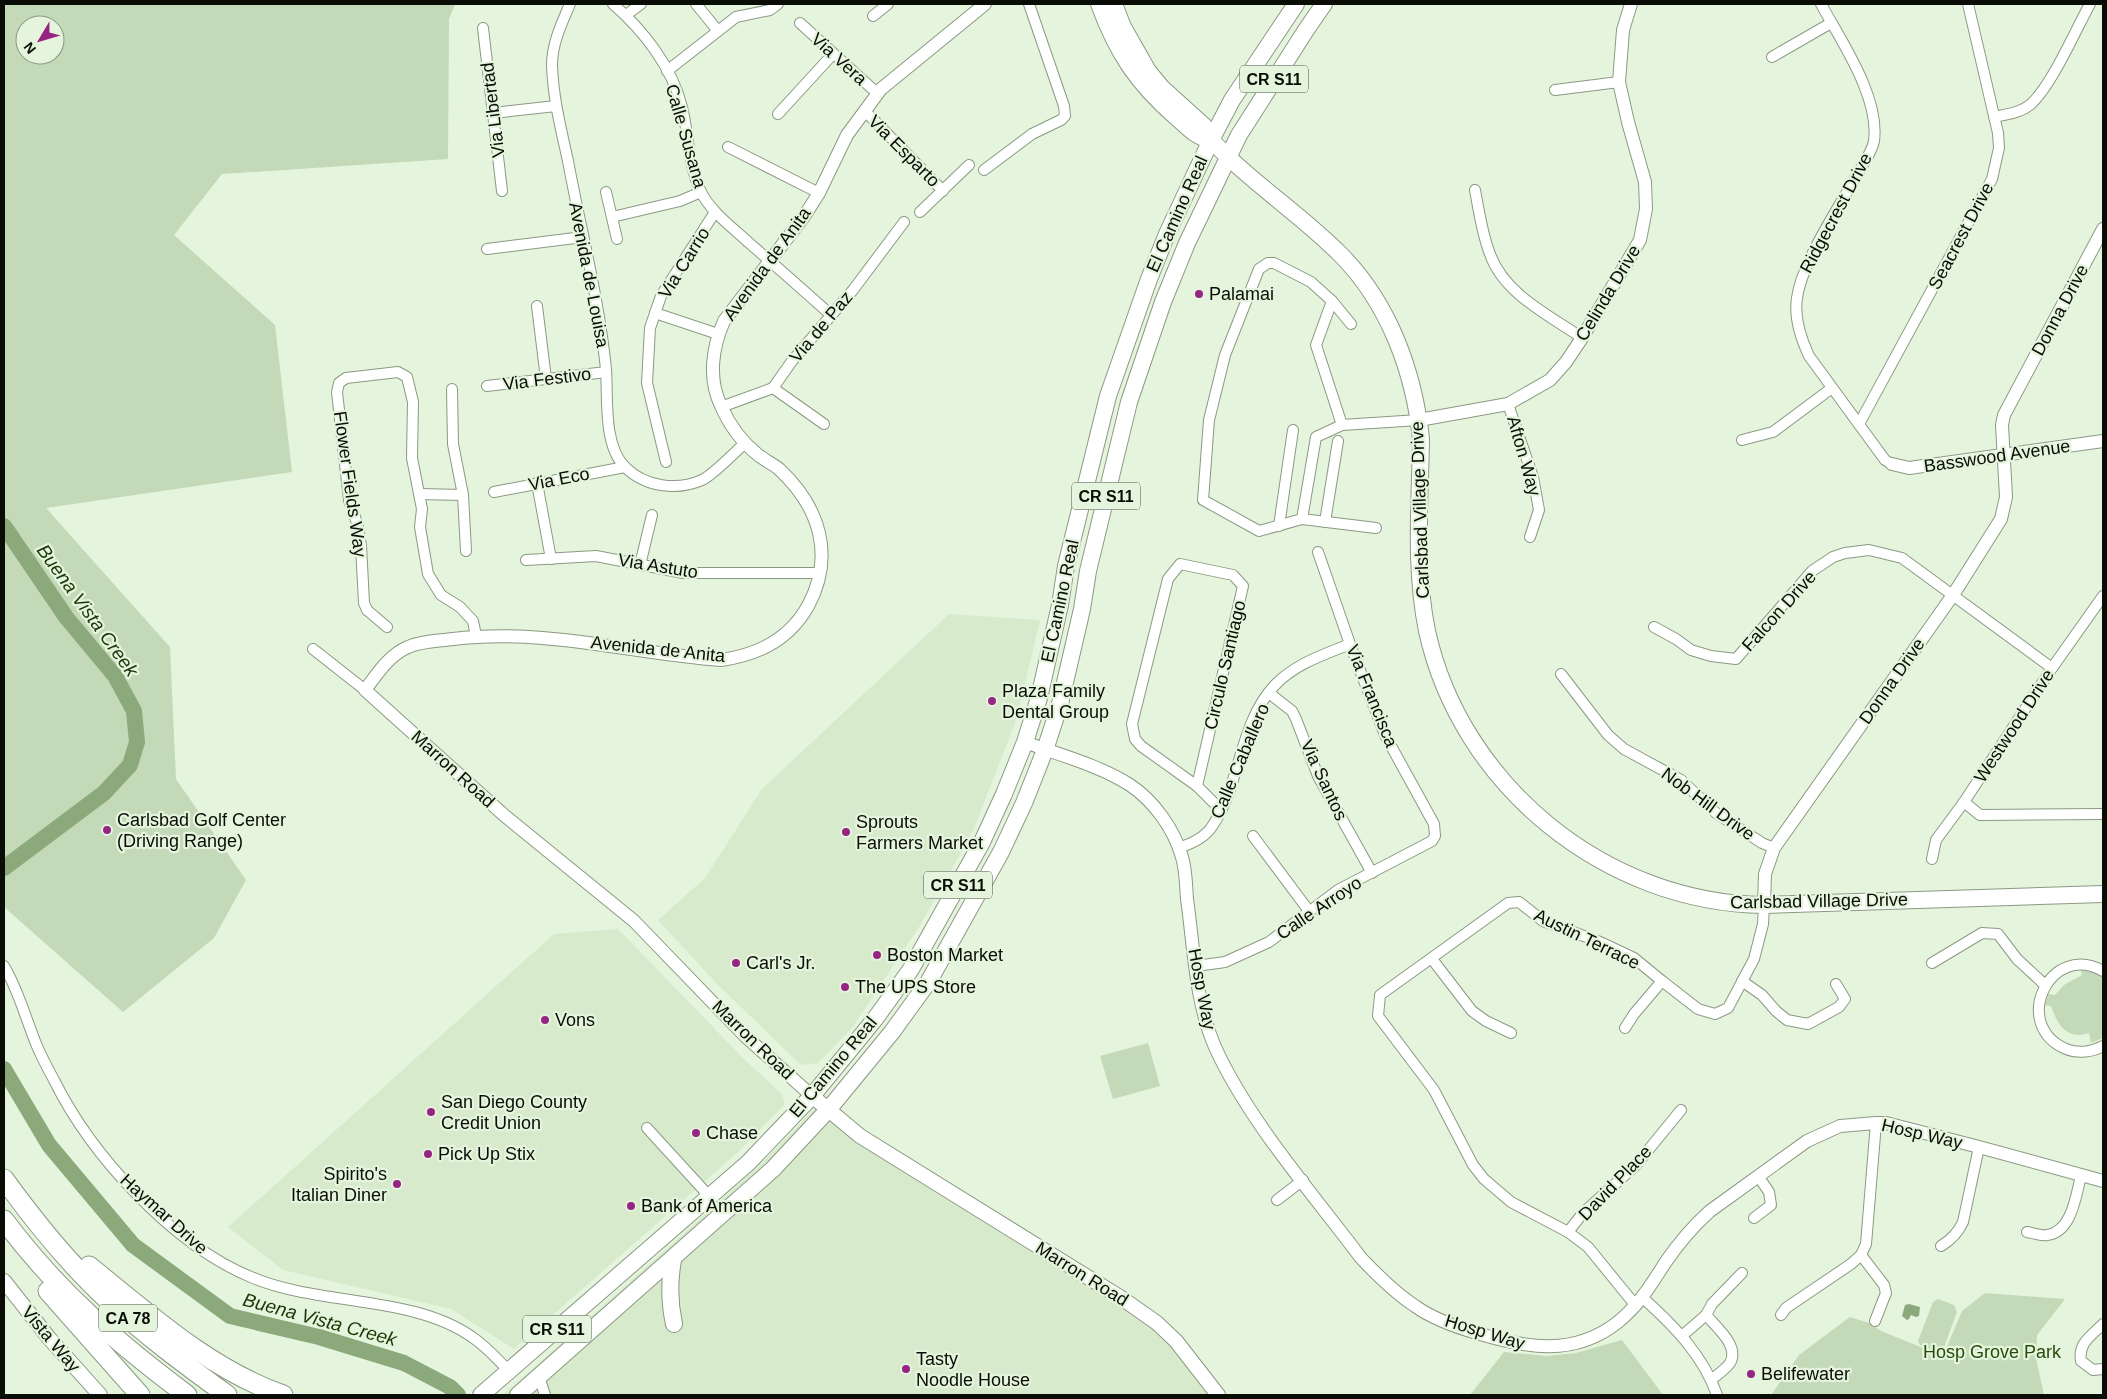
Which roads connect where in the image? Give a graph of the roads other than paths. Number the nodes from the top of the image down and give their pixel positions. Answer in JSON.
{"nodes":[{"id":1,"x":570,"y":4,"type":"edge"},
{"id":2,"x":613,"y":4,"type":"edge"},
{"id":3,"x":641,"y":4,"type":"edge"},
{"id":4,"x":696,"y":4,"type":"edge"},
{"id":5,"x":778,"y":4,"type":"edge"},
{"id":6,"x":888,"y":4,"type":"edge"},
{"id":7,"x":985,"y":4,"type":"edge"},
{"id":8,"x":1029,"y":4,"type":"edge"},
{"id":9,"x":1099,"y":4,"type":"edge"},
{"id":10,"x":1114,"y":4,"type":"edge"},
{"id":11,"x":1296,"y":4,"type":"edge"},
{"id":12,"x":1324,"y":4,"type":"edge"},
{"id":13,"x":1631,"y":4,"type":"edge"},
{"id":14,"x":1821,"y":4,"type":"edge"},
{"id":15,"x":1968,"y":4,"type":"edge"},
{"id":16,"x":2090,"y":4,"type":"edge"},
{"id":17,"x":626,"y":15,"type":"junction"},
{"id":18,"x":874,"y":16,"type":"dead end"},
{"id":19,"x":800,"y":23,"type":"dead end"},
{"id":20,"x":1831,"y":23,"type":"junction"},
{"id":21,"x":483,"y":28,"type":"dead end"},
{"id":22,"x":718,"y":31,"type":"junction"},
{"id":23,"x":833,"y":54,"type":"junction"},
{"id":24,"x":1772,"y":57,"type":"dead end"},
{"id":25,"x":667,"y":71,"type":"junction"},
{"id":26,"x":1619,"y":82,"type":"junction"},
{"id":27,"x":1555,"y":90,"type":"dead end"},
{"id":28,"x":878,"y":94,"type":"junction"},
{"id":29,"x":556,"y":106,"type":"junction"},
{"id":30,"x":865,"y":111,"type":"junction"},
{"id":31,"x":493,"y":113,"type":"junction"},
{"id":32,"x":778,"y":114,"type":"dead end"},
{"id":33,"x":1994,"y":117,"type":"junction"},
{"id":34,"x":1211,"y":140,"type":"junction"},
{"id":35,"x":728,"y":147,"type":"dead end"},
{"id":36,"x":1228,"y":157,"type":"junction"},
{"id":37,"x":968,"y":166,"type":"dead end"},
{"id":38,"x":984,"y":170,"type":"dead end"},
{"id":39,"x":943,"y":190,"type":"junction"},
{"id":40,"x":1475,"y":190,"type":"dead end"},
{"id":41,"x":502,"y":191,"type":"dead end"},
{"id":42,"x":606,"y":192,"type":"dead end"},
{"id":43,"x":701,"y":192,"type":"junction"},
{"id":44,"x":818,"y":193,"type":"junction"},
{"id":45,"x":715,"y":212,"type":"junction"},
{"id":46,"x":920,"y":212,"type":"dead end"},
{"id":47,"x":612,"y":217,"type":"junction"},
{"id":48,"x":904,"y":222,"type":"dead end"},
{"id":49,"x":2103,"y":229,"type":"edge"},
{"id":50,"x":583,"y":237,"type":"junction"},
{"id":51,"x":617,"y":239,"type":"dead end"},
{"id":52,"x":487,"y":249,"type":"dead end"},
{"id":53,"x":769,"y":260,"type":"junction"},
{"id":54,"x":1332,"y":302,"type":"junction"},
{"id":55,"x":537,"y":306,"type":"dead end"},
{"id":56,"x":655,"y":313,"type":"junction"},
{"id":57,"x":831,"y":315,"type":"junction"},
{"id":58,"x":1351,"y":324,"type":"dead end"},
{"id":59,"x":718,"y":334,"type":"junction"},
{"id":60,"x":1582,"y":338,"type":"junction"},
{"id":61,"x":606,"y":372,"type":"junction"},
{"id":62,"x":546,"y":379,"type":"junction"},
{"id":63,"x":487,"y":386,"type":"dead end"},
{"id":64,"x":773,"y":388,"type":"junction"},
{"id":65,"x":1832,"y":388,"type":"junction"},
{"id":66,"x":452,"y":389,"type":"dead end"},
{"id":67,"x":1508,"y":404,"type":"junction"},
{"id":68,"x":721,"y":406,"type":"junction"},
{"id":69,"x":1419,"y":420,"type":"junction"},
{"id":70,"x":824,"y":424,"type":"dead end"},
{"id":71,"x":1859,"y":424,"type":"junction"},
{"id":72,"x":1342,"y":425,"type":"junction"},
{"id":73,"x":1293,"y":430,"type":"dead end"},
{"id":74,"x":1742,"y":440,"type":"dead end"},
{"id":75,"x":1338,"y":441,"type":"dead end"},
{"id":76,"x":2103,"y":442,"type":"edge"},
{"id":77,"x":745,"y":443,"type":"junction"},
{"id":78,"x":2003,"y":455,"type":"junction"},
{"id":79,"x":666,"y":462,"type":"dead end"},
{"id":80,"x":1892,"y":464,"type":"joint"},
{"id":81,"x":624,"y":467,"type":"junction"},
{"id":82,"x":537,"y":483,"type":"junction"},
{"id":83,"x":494,"y":492,"type":"dead end"},
{"id":84,"x":419,"y":494,"type":"junction"},
{"id":85,"x":463,"y":495,"type":"junction"},
{"id":86,"x":652,"y":515,"type":"dead end"},
{"id":87,"x":1302,"y":519,"type":"junction"},
{"id":88,"x":1325,"y":522,"type":"junction"},
{"id":89,"x":1279,"y":526,"type":"junction"},
{"id":90,"x":1376,"y":528,"type":"dead end"},
{"id":91,"x":1530,"y":538,"type":"dead end"},
{"id":92,"x":466,"y":551,"type":"dead end"},
{"id":93,"x":1318,"y":552,"type":"dead end"},
{"id":94,"x":551,"y":559,"type":"junction"},
{"id":95,"x":526,"y":560,"type":"dead end"},
{"id":96,"x":640,"y":565,"type":"junction"},
{"id":97,"x":820,"y":573,"type":"junction"},
{"id":98,"x":1953,"y":595,"type":"junction"},
{"id":99,"x":2103,"y":596,"type":"edge"},
{"id":100,"x":387,"y":627,"type":"dead end"},
{"id":101,"x":1654,"y":627,"type":"dead end"},
{"id":102,"x":476,"y":636,"type":"junction"},
{"id":103,"x":1351,"y":647,"type":"junction"},
{"id":104,"x":313,"y":649,"type":"dead end"},
{"id":105,"x":2052,"y":668,"type":"junction"},
{"id":106,"x":1561,"y":674,"type":"dead end"},
{"id":107,"x":365,"y":690,"type":"junction"},
{"id":108,"x":1269,"y":694,"type":"junction"},
{"id":109,"x":1025,"y":742,"type":"junction"},
{"id":110,"x":1045,"y":750,"type":"junction"},
{"id":111,"x":1197,"y":786,"type":"junction"},
{"id":112,"x":1964,"y":802,"type":"junction"},
{"id":113,"x":1221,"y":810,"type":"junction"},
{"id":114,"x":2103,"y":814,"type":"edge"},
{"id":115,"x":1253,"y":836,"type":"dead end"},
{"id":116,"x":1435,"y":836,"type":"joint"},
{"id":117,"x":1178,"y":848,"type":"junction"},
{"id":118,"x":1774,"y":848,"type":"junction"},
{"id":119,"x":1932,"y":859,"type":"dead end"},
{"id":120,"x":1372,"y":873,"type":"junction"},
{"id":121,"x":2103,"y":894,"type":"edge"},
{"id":122,"x":1764,"y":905,"type":"junction"},
{"id":123,"x":1308,"y":911,"type":"junction"},
{"id":124,"x":1432,"y":959,"type":"junction"},
{"id":125,"x":1932,"y":963,"type":"dead end"},
{"id":126,"x":4,"y":966,"type":"edge"},
{"id":127,"x":1196,"y":966,"type":"junction"},
{"id":128,"x":2103,"y":971,"type":"edge"},
{"id":129,"x":1662,"y":981,"type":"junction"},
{"id":130,"x":1742,"y":981,"type":"junction"},
{"id":131,"x":1836,"y":984,"type":"dead end"},
{"id":132,"x":2045,"y":986,"type":"junction"},
{"id":133,"x":1625,"y":1028,"type":"dead end"},
{"id":134,"x":1511,"y":1034,"type":"dead end"},
{"id":135,"x":2103,"y":1046,"type":"edge"},
{"id":136,"x":812,"y":1096,"type":"junction"},
{"id":137,"x":828,"y":1110,"type":"junction"},
{"id":138,"x":1681,"y":1110,"type":"dead end"},
{"id":139,"x":1876,"y":1123,"type":"junction"},
{"id":140,"x":647,"y":1128,"type":"dead end"},
{"id":141,"x":1978,"y":1147,"type":"junction"},
{"id":142,"x":1758,"y":1176,"type":"junction"},
{"id":143,"x":2082,"y":1176,"type":"junction"},
{"id":144,"x":4,"y":1179,"type":"edge"},
{"id":145,"x":1303,"y":1180,"type":"junction"},
{"id":146,"x":2103,"y":1182,"type":"edge"},
{"id":147,"x":710,"y":1197,"type":"junction"},
{"id":148,"x":1276,"y":1200,"type":"dead end"},
{"id":149,"x":1754,"y":1218,"type":"dead end"},
{"id":150,"x":4,"y":1220,"type":"edge"},
{"id":151,"x":41,"y":1228,"type":"junction"},
{"id":152,"x":1568,"y":1232,"type":"junction"},
{"id":153,"x":2027,"y":1232,"type":"dead end"},
{"id":154,"x":1941,"y":1246,"type":"dead end"},
{"id":155,"x":1861,"y":1255,"type":"junction"},
{"id":156,"x":31,"y":1256,"type":"junction"},
{"id":157,"x":673,"y":1260,"type":"junction"},
{"id":158,"x":1742,"y":1273,"type":"dead end"},
{"id":159,"x":4,"y":1281,"type":"edge"},
{"id":160,"x":1639,"y":1302,"type":"junction"},
{"id":161,"x":1706,"y":1315,"type":"junction"},
{"id":162,"x":1781,"y":1315,"type":"dead end"},
{"id":163,"x":1875,"y":1322,"type":"dead end"},
{"id":164,"x":674,"y":1324,"type":"dead end"},
{"id":165,"x":2103,"y":1324,"type":"edge"},
{"id":166,"x":1683,"y":1335,"type":"junction"},
{"id":167,"x":2103,"y":1369,"type":"edge"},
{"id":168,"x":508,"y":1370,"type":"junction"},
{"id":169,"x":539,"y":1377,"type":"junction"},
{"id":170,"x":1712,"y":1379,"type":"junction"},
{"id":171,"x":100,"y":1395,"type":"edge"},
{"id":172,"x":140,"y":1395,"type":"edge"},
{"id":173,"x":186,"y":1395,"type":"edge"},
{"id":174,"x":227,"y":1395,"type":"edge"},
{"id":175,"x":283,"y":1395,"type":"edge"},
{"id":176,"x":481,"y":1395,"type":"edge"},
{"id":177,"x":518,"y":1395,"type":"edge"},
{"id":178,"x":545,"y":1395,"type":"edge"},
{"id":179,"x":1218,"y":1395,"type":"edge"},
{"id":180,"x":1717,"y":1395,"type":"edge"}],
"edges":[{"from":1,"to":29,"type":"street","name":"Avenida de Louisa"},
{"from":2,"to":17,"type":"street","name":"Calle Susana"},
{"from":3,"to":17,"type":"street"},
{"from":4,"to":22,"type":"street"},
{"from":5,"to":22,"type":"street"},
{"from":6,"to":18,"type":"street"},
{"from":7,"to":28,"type":"street","name":"Avenida de Anita"},
{"from":8,"to":38,"type":"street"},
{"from":9,"to":34,"type":"main road","name":"Carlsbad Village Drive"},
{"from":10,"to":34,"type":"main road","name":"Carlsbad Village Drive"},
{"from":11,"to":34,"type":"main road","name":"El Camino Real","number":"CR S11"},
{"from":12,"to":36,"type":"main road","name":"El Camino Real","number":"CR S11"},
{"from":13,"to":26,"type":"street","name":"Celinda Drive"},
{"from":14,"to":20,"type":"street","name":"Ridgecrest Drive"},
{"from":15,"to":33,"type":"street","name":"Seacrest Drive"},
{"from":16,"to":33,"type":"street"},
{"from":17,"to":25,"type":"street","name":"Calle Susana"},
{"from":19,"to":23,"type":"street","name":"Via Vera"},
{"from":20,"to":24,"type":"street"},
{"from":20,"to":65,"type":"street","name":"Ridgecrest Drive"},
{"from":21,"to":31,"type":"street","name":"Via Libertad"},
{"from":22,"to":25,"type":"street"},
{"from":23,"to":28,"type":"street","name":"Via Vera"},
{"from":23,"to":32,"type":"street"},
{"from":25,"to":43,"type":"street","name":"Calle Susana"},
{"from":26,"to":27,"type":"street"},
{"from":26,"to":60,"type":"street","name":"Celinda Drive"},
{"from":28,"to":30,"type":"street","name":"Avenida de Anita"},
{"from":29,"to":31,"type":"street"},
{"from":29,"to":50,"type":"street","name":"Avenida de Louisa"},
{"from":30,"to":39,"type":"street","name":"Via Esparto"},
{"from":30,"to":44,"type":"street","name":"Avenida de Anita"},
{"from":31,"to":41,"type":"street","name":"Via Libertad"},
{"from":33,"to":71,"type":"street","name":"Seacrest Drive"},
{"from":34,"to":36,"type":"main road","name":"Carlsbad Village Drive"},
{"from":34,"to":109,"type":"main road","name":"El Camino Real","number":"CR S11"},
{"from":35,"to":44,"type":"street"},
{"from":36,"to":69,"type":"main road","name":"Carlsbad Village Drive"},
{"from":36,"to":110,"type":"main road","name":"El Camino Real","number":"CR S11"},
{"from":37,"to":39,"type":"street"},
{"from":39,"to":46,"type":"street"},
{"from":40,"to":60,"type":"street"},
{"from":42,"to":47,"type":"street"},
{"from":43,"to":45,"type":"street","name":"Calle Susana"},
{"from":43,"to":47,"type":"street"},
{"from":44,"to":53,"type":"street","name":"Avenida de Anita"},
{"from":45,"to":53,"type":"street","name":"Calle Susana"},
{"from":45,"to":56,"type":"street","name":"Via Carrio"},
{"from":47,"to":51,"type":"street"},
{"from":48,"to":57,"type":"street","name":"Via de Paz"},
{"from":49,"to":78,"type":"street","name":"Donna Drive"},
{"from":50,"to":52,"type":"street"},
{"from":50,"to":61,"type":"street","name":"Avenida de Louisa"},
{"from":53,"to":57,"type":"street","name":"Calle Susana"},
{"from":53,"to":59,"type":"street","name":"Avenida de Anita"},
{"from":54,"to":58,"type":"street"},
{"from":54,"to":72,"type":"street"},
{"from":54,"to":89,"type":"street"},
{"from":55,"to":62,"type":"street"},
{"from":56,"to":59,"type":"street"},
{"from":56,"to":79,"type":"street","name":"Via Carrio"},
{"from":57,"to":64,"type":"street","name":"Via de Paz"},
{"from":59,"to":68,"type":"street","name":"Avenida de Anita"},
{"from":60,"to":67,"type":"street","name":"Celinda Drive"},
{"from":61,"to":62,"type":"street","name":"Via Festivo"},
{"from":61,"to":81,"type":"street","name":"Avenida de Louisa"},
{"from":62,"to":63,"type":"street","name":"Via Festivo"},
{"from":64,"to":68,"type":"street"},
{"from":64,"to":70,"type":"street"},
{"from":65,"to":71,"type":"street","name":"Ridgecrest Drive"},
{"from":65,"to":74,"type":"street"},
{"from":66,"to":85,"type":"street"},
{"from":67,"to":69,"type":"street","name":"Celinda Drive"},
{"from":67,"to":91,"type":"street","name":"Afton Way"},
{"from":68,"to":77,"type":"street","name":"Avenida de Anita"},
{"from":69,"to":72,"type":"street"},
{"from":69,"to":122,"type":"main road","name":"Carlsbad Village Drive"},
{"from":71,"to":80,"type":"street","name":"Ridgecrest Drive"},
{"from":72,"to":87,"type":"street"},
{"from":73,"to":89,"type":"street"},
{"from":75,"to":88,"type":"street"},
{"from":76,"to":78,"type":"street","name":"Basswood Avenue"},
{"from":77,"to":81,"type":"street","name":"Avenida de Louisa"},
{"from":77,"to":97,"type":"street","name":"Avenida de Anita"},
{"from":78,"to":80,"type":"street","name":"Basswood Avenue"},
{"from":78,"to":98,"type":"street","name":"Donna Drive"},
{"from":81,"to":82,"type":"street","name":"Via Eco"},
{"from":82,"to":83,"type":"street","name":"Via Eco"},
{"from":82,"to":94,"type":"street"},
{"from":84,"to":85,"type":"street"},
{"from":84,"to":100,"type":"street","name":"Flower Fields Way"},
{"from":84,"to":102,"type":"street","name":"Flower Fields Way"},
{"from":85,"to":92,"type":"street"},
{"from":86,"to":96,"type":"street"},
{"from":87,"to":88,"type":"street"},
{"from":87,"to":89,"type":"street"},
{"from":88,"to":90,"type":"street"},
{"from":93,"to":103,"type":"street","name":"Via Francisca"},
{"from":94,"to":95,"type":"street","name":"Via Astuto"},
{"from":94,"to":96,"type":"street","name":"Via Astuto"},
{"from":96,"to":97,"type":"street","name":"Via Astuto"},
{"from":97,"to":102,"type":"street","name":"Avenida de Anita"},
{"from":98,"to":101,"type":"street","name":"Falcon Drive"},
{"from":98,"to":105,"type":"street","name":"Falcon Drive"},
{"from":98,"to":118,"type":"street","name":"Donna Drive"},
{"from":99,"to":105,"type":"street","name":"Westwood Drive"},
{"from":102,"to":107,"type":"street","name":"Avenida de Anita"},
{"from":103,"to":108,"type":"street","name":"Calle Caballero"},
{"from":103,"to":116,"type":"street","name":"Via Francisca"},
{"from":104,"to":107,"type":"street","name":"Marron Road"},
{"from":105,"to":112,"type":"street","name":"Westwood Drive"},
{"from":106,"to":118,"type":"street","name":"Nob Hill Drive"},
{"from":107,"to":136,"type":"street","name":"Marron Road"},
{"from":108,"to":113,"type":"street","name":"Calle Caballero"},
{"from":108,"to":120,"type":"street","name":"Via Santos"},
{"from":109,"to":110,"type":"street","name":"Hosp Way"},
{"from":109,"to":136,"type":"main road","name":"El Camino Real","number":"CR S11"},
{"from":110,"to":117,"type":"street","name":"Hosp Way"},
{"from":110,"to":137,"type":"main road","name":"El Camino Real","number":"CR S11"},
{"from":111,"to":111,"type":"street","name":"Circulo Santiago"},
{"from":111,"to":113,"type":"street"},
{"from":112,"to":114,"type":"street"},
{"from":112,"to":119,"type":"street","name":"Westwood Drive"},
{"from":113,"to":117,"type":"street","name":"Calle Caballero"},
{"from":115,"to":123,"type":"street"},
{"from":116,"to":120,"type":"street","name":"Calle Arroyo"},
{"from":117,"to":127,"type":"street","name":"Hosp Way"},
{"from":118,"to":122,"type":"street","name":"Donna Drive"},
{"from":120,"to":123,"type":"street","name":"Calle Arroyo"},
{"from":121,"to":122,"type":"main road","name":"Carlsbad Village Drive"},
{"from":122,"to":130,"type":"street","name":"Donna Drive"},
{"from":123,"to":127,"type":"street","name":"Calle Arroyo"},
{"from":124,"to":129,"type":"street","name":"Austin Terrace"},
{"from":124,"to":134,"type":"street"},
{"from":124,"to":152,"type":"street","name":"Austin Terrace"},
{"from":125,"to":132,"type":"street"},
{"from":126,"to":168,"type":"street","name":"Haymar Drive"},
{"from":127,"to":145,"type":"street","name":"Hosp Way"},
{"from":128,"to":132,"type":"street"},
{"from":129,"to":130,"type":"street","name":"Donna Drive"},
{"from":129,"to":133,"type":"street"},
{"from":130,"to":131,"type":"street"},
{"from":132,"to":135,"type":"street"},
{"from":136,"to":137,"type":"main road","name":"Marron Road"},
{"from":136,"to":147,"type":"main road","name":"El Camino Real","number":"CR S11"},
{"from":137,"to":157,"type":"main road","name":"El Camino Real","number":"CR S11"},
{"from":137,"to":179,"type":"main road","name":"Marron Road"},
{"from":138,"to":152,"type":"street","name":"David Place"},
{"from":139,"to":141,"type":"street","name":"Hosp Way"},
{"from":139,"to":142,"type":"street","name":"Hosp Way"},
{"from":139,"to":155,"type":"street"},
{"from":140,"to":147,"type":"street"},
{"from":141,"to":143,"type":"street","name":"Hosp Way"},
{"from":141,"to":154,"type":"street"},
{"from":142,"to":149,"type":"street"},
{"from":142,"to":160,"type":"street","name":"Hosp Way"},
{"from":143,"to":146,"type":"street","name":"Hosp Way"},
{"from":143,"to":153,"type":"street"},
{"from":144,"to":151,"type":"highway","number":"CA 78"},
{"from":145,"to":148,"type":"street"},
{"from":145,"to":160,"type":"street","name":"Hosp Way"},
{"from":147,"to":168,"type":"main road","name":"El Camino Real","number":"CR S11"},
{"from":150,"to":156,"type":"highway","number":"CA 78"},
{"from":151,"to":174,"type":"highway","number":"CA 78"},
{"from":151,"to":175,"type":"highway"},
{"from":152,"to":160,"type":"street","name":"Austin Terrace"},
{"from":155,"to":162,"type":"street"},
{"from":155,"to":163,"type":"street"},
{"from":156,"to":172,"type":"highway"},
{"from":156,"to":173,"type":"highway","number":"CA 78"},
{"from":157,"to":164,"type":"main road"},
{"from":157,"to":169,"type":"main road","name":"El Camino Real","number":"CR S11"},
{"from":158,"to":161,"type":"street"},
{"from":159,"to":171,"type":"main road","name":"Vista Way"},
{"from":160,"to":166,"type":"street","name":"Austin Terrace"},
{"from":161,"to":166,"type":"street"},
{"from":161,"to":170,"type":"street"},
{"from":165,"to":167,"type":"street"},
{"from":166,"to":170,"type":"street","name":"Austin Terrace"},
{"from":168,"to":176,"type":"main road","name":"El Camino Real","number":"CR S11"},
{"from":169,"to":177,"type":"main road","name":"El Camino Real","number":"CR S11"},
{"from":169,"to":178,"type":"street"},
{"from":170,"to":180,"type":"street","name":"Austin Terrace"}]}
